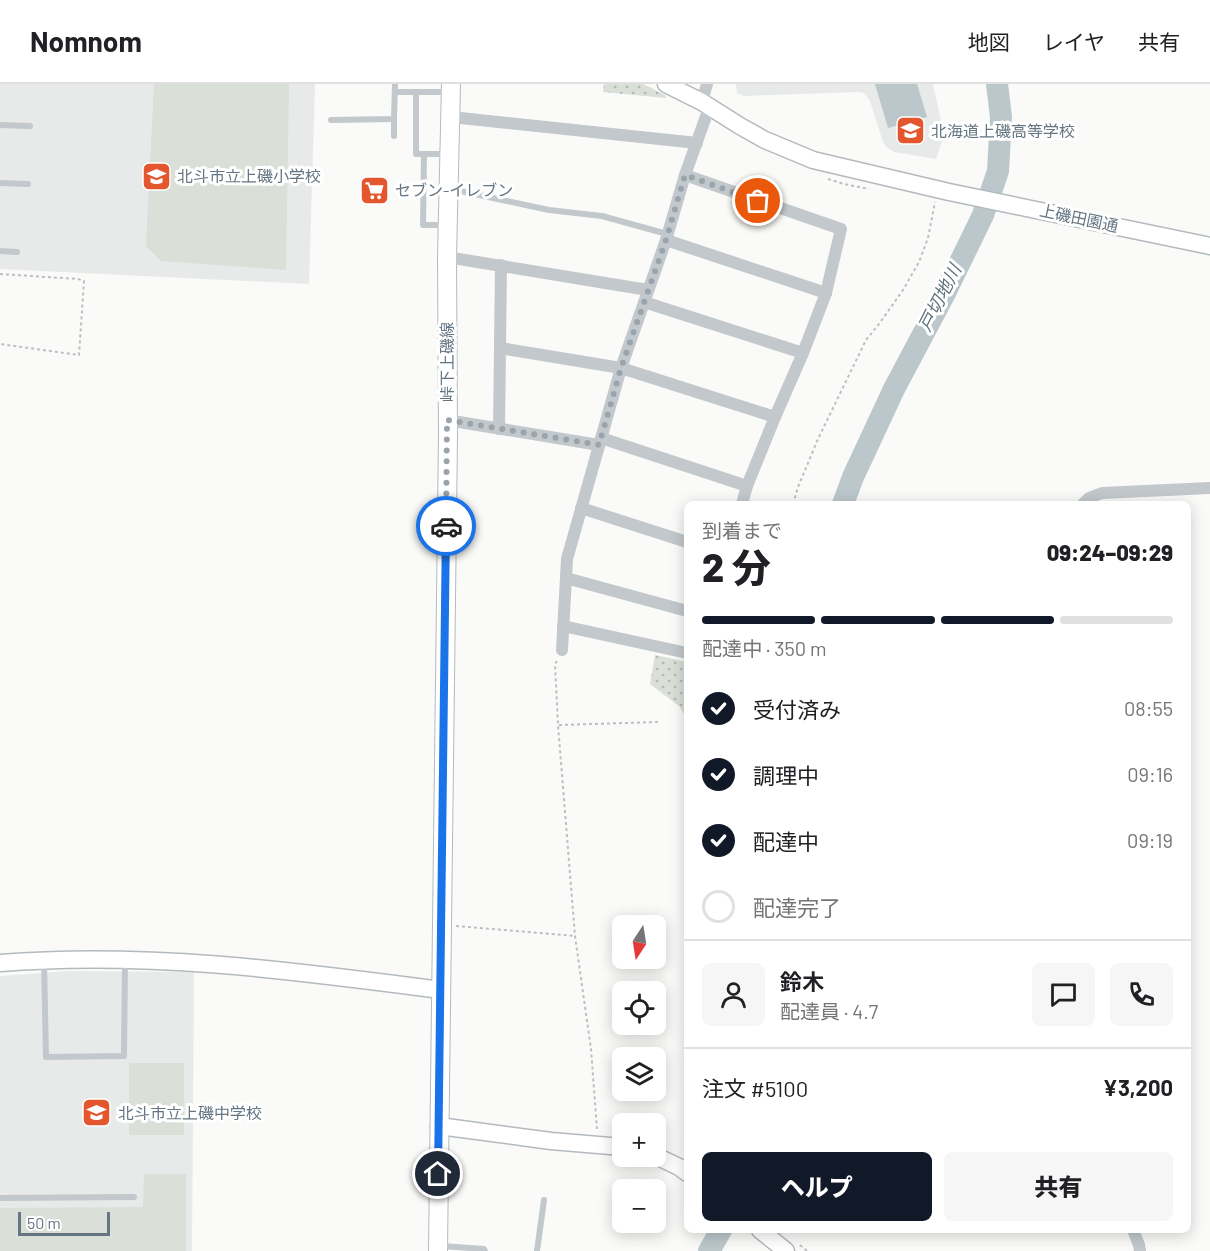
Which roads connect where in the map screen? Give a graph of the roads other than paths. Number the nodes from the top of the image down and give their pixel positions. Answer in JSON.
{"nodes":[{"id":1,"x":395,"y":84,"type":"edge"},
{"id":2,"x":666,"y":84,"type":"edge"},
{"id":3,"x":707,"y":84,"type":"edge"},
{"id":4,"x":451,"y":88,"type":"edge"},
{"id":5,"x":395,"y":92,"type":"junction"},
{"id":6,"x":416,"y":93,"type":"junction"},
{"id":7,"x":706,"y":105,"type":"junction"},
{"id":8,"x":451,"y":117,"type":"junction"},
{"id":9,"x":394,"y":119,"type":"junction"},
{"id":10,"x":331,"y":120,"type":"dead end"},
{"id":11,"x":0,"y":125,"type":"edge"},
{"id":12,"x":30,"y":126,"type":"dead end"},
{"id":13,"x":394,"y":136,"type":"dead end"},
{"id":14,"x":697,"y":143,"type":"junction"},
{"id":15,"x":424,"y":154,"type":"junction"},
{"id":16,"x":450,"y":154,"type":"junction"},
{"id":17,"x":685,"y":175,"type":"junction"},
{"id":18,"x":0,"y":183,"type":"edge"},
{"id":19,"x":28,"y":184,"type":"dead end"},
{"id":20,"x":449,"y":188,"type":"junction"},
{"id":21,"x":448,"y":225,"type":"junction"},
{"id":22,"x":667,"y":237,"type":"junction"},
{"id":23,"x":1210,"y":246,"type":"edge"},
{"id":24,"x":0,"y":251,"type":"edge"},
{"id":25,"x":17,"y":252,"type":"dead end"},
{"id":26,"x":447,"y":257,"type":"junction"},
{"id":27,"x":501,"y":265,"type":"junction"},
{"id":28,"x":826,"y":293,"type":"junction"},
{"id":29,"x":646,"y":296,"type":"junction"},
{"id":30,"x":500,"y":348,"type":"junction"},
{"id":31,"x":803,"y":353,"type":"junction"},
{"id":32,"x":621,"y":368,"type":"junction"},
{"id":33,"x":775,"y":417,"type":"junction"},
{"id":34,"x":447,"y":420,"type":"junction"},
{"id":35,"x":500,"y":429,"type":"junction"},
{"id":36,"x":600,"y":442,"type":"junction"},
{"id":37,"x":747,"y":486,"type":"junction"},
{"id":38,"x":1210,"y":488,"type":"edge"},
{"id":39,"x":743,"y":501,"type":"edge"},
{"id":40,"x":1086,"y":501,"type":"edge"},
{"id":41,"x":581,"y":508,"type":"junction"},
{"id":42,"x":684,"y":541,"type":"edge"},
{"id":43,"x":566,"y":578,"type":"junction"},
{"id":44,"x":684,"y":610,"type":"edge"},
{"id":45,"x":563,"y":626,"type":"junction"},
{"id":46,"x":562,"y":650,"type":"road end"},
{"id":47,"x":684,"y":652,"type":"edge"},
{"id":48,"x":44,"y":959,"type":"junction"},
{"id":49,"x":125,"y":960,"type":"junction"},
{"id":50,"x":0,"y":963,"type":"edge"},
{"id":51,"x":441,"y":990,"type":"junction"},
{"id":52,"x":439,"y":1126,"type":"junction"},
{"id":53,"x":612,"y":1146,"type":"edge"},
{"id":54,"x":666,"y":1161,"type":"edge"},
{"id":55,"x":684,"y":1171,"type":"edge"},
{"id":56,"x":134,"y":1197,"type":"dead end"},
{"id":57,"x":0,"y":1198,"type":"edge"},
{"id":58,"x":544,"y":1200,"type":"dead end"},
{"id":59,"x":764,"y":1233,"type":"edge"},
{"id":60,"x":1134,"y":1233,"type":"edge"},
{"id":61,"x":438,"y":1249,"type":"edge"},
{"id":62,"x":485,"y":1251,"type":"edge"},
{"id":63,"x":537,"y":1251,"type":"edge"},
{"id":64,"x":786,"y":1251,"type":"edge"},
{"id":65,"x":1140,"y":1251,"type":"edge"}],
"edges":[{"from":1,"to":5,"type":"lane"},
{"from":2,"to":7,"type":"street","name":"上磯田園通"},
{"from":3,"to":7,"type":"street"},
{"from":4,"to":6,"type":"lane"},
{"from":4,"to":8,"type":"main road","name":"峠下上磯線"},
{"from":5,"to":6,"type":"lane"},
{"from":5,"to":9,"type":"lane"},
{"from":6,"to":15,"type":"lane"},
{"from":7,"to":14,"type":"street"},
{"from":7,"to":23,"type":"street","name":"上磯田園通"},
{"from":8,"to":14,"type":"street"},
{"from":8,"to":16,"type":"main road","name":"峠下上磯線"},
{"from":9,"to":10,"type":"lane"},
{"from":9,"to":13,"type":"lane"},
{"from":11,"to":12,"type":"lane"},
{"from":14,"to":17,"type":"street"},
{"from":15,"to":16,"type":"lane"},
{"from":15,"to":21,"type":"lane"},
{"from":16,"to":20,"type":"main road","name":"峠下上磯線"},
{"from":17,"to":22,"type":"street"},
{"from":17,"to":28,"type":"street"},
{"from":18,"to":19,"type":"lane"},
{"from":20,"to":21,"type":"main road","name":"峠下上磯線"},
{"from":20,"to":22,"type":"lane"},
{"from":21,"to":26,"type":"main road","name":"峠下上磯線"},
{"from":22,"to":28,"type":"street"},
{"from":22,"to":29,"type":"street"},
{"from":24,"to":25,"type":"lane"},
{"from":26,"to":27,"type":"street"},
{"from":26,"to":34,"type":"main road","name":"峠下上磯線"},
{"from":27,"to":29,"type":"street"},
{"from":27,"to":30,"type":"street"},
{"from":28,"to":31,"type":"street"},
{"from":29,"to":31,"type":"street"},
{"from":29,"to":32,"type":"street"},
{"from":30,"to":32,"type":"street"},
{"from":30,"to":35,"type":"street"},
{"from":31,"to":33,"type":"street"},
{"from":32,"to":33,"type":"street"},
{"from":32,"to":36,"type":"street"},
{"from":33,"to":37,"type":"street"},
{"from":34,"to":35,"type":"street"},
{"from":34,"to":51,"type":"main road","name":"峠下上磯線"},
{"from":35,"to":36,"type":"street"},
{"from":36,"to":37,"type":"street"},
{"from":36,"to":41,"type":"street"},
{"from":37,"to":39,"type":"street"},
{"from":38,"to":40,"type":"street"},
{"from":41,"to":42,"type":"street"},
{"from":41,"to":43,"type":"street"},
{"from":43,"to":44,"type":"street"},
{"from":43,"to":45,"type":"street"},
{"from":45,"to":46,"type":"street"},
{"from":45,"to":47,"type":"street"},
{"from":48,"to":49,"type":"street"},
{"from":48,"to":49,"type":"lane"},
{"from":48,"to":50,"type":"street"},
{"from":49,"to":51,"type":"street"},
{"from":51,"to":52,"type":"main road","name":"峠下上磯線"},
{"from":52,"to":53,"type":"street"},
{"from":52,"to":61,"type":"main road","name":"峠下上磯線"},
{"from":54,"to":55,"type":"street"},
{"from":56,"to":57,"type":"lane"},
{"from":58,"to":63,"type":"lane"},
{"from":59,"to":64,"type":"street"},
{"from":60,"to":65,"type":"street"},
{"from":61,"to":62,"type":"lane"}]}
